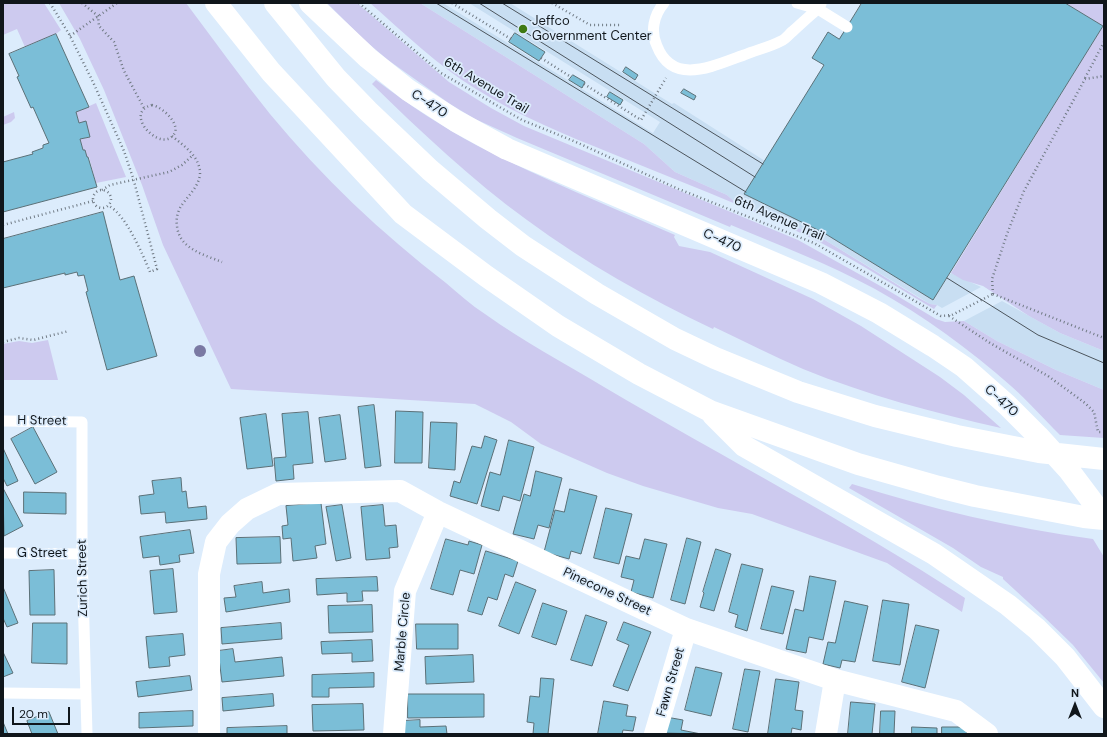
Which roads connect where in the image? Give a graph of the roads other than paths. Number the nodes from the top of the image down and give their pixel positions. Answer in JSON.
{"nodes":[{"id":1,"x":216,"y":3,"type":"edge"},
{"id":2,"x":275,"y":3,"type":"edge"},
{"id":3,"x":310,"y":3,"type":"edge"},
{"id":4,"x":664,"y":3,"type":"edge"},
{"id":5,"x":797,"y":3,"type":"edge"},
{"id":6,"x":819,"y":6,"type":"edge"},
{"id":7,"x":847,"y":27,"type":"dead end"},
{"id":8,"x":710,"y":411,"type":"junction"},
{"id":9,"x":3,"y":420,"type":"edge"},
{"id":10,"x":82,"y":422,"type":"joint"},
{"id":11,"x":1104,"y":459,"type":"edge"},
{"id":12,"x":438,"y":512,"type":"junction"},
{"id":13,"x":1104,"y":518,"type":"edge"},
{"id":14,"x":3,"y":553,"type":"edge"},
{"id":15,"x":82,"y":554,"type":"junction"},
{"id":16,"x":686,"y":629,"type":"junction"},
{"id":17,"x":835,"y":680,"type":"junction"},
{"id":18,"x":3,"y":693,"type":"edge"},
{"id":19,"x":86,"y":694,"type":"junction"},
{"id":20,"x":1100,"y":701,"type":"edge"},
{"id":21,"x":87,"y":734,"type":"edge"},
{"id":22,"x":209,"y":734,"type":"edge"},
{"id":23,"x":394,"y":734,"type":"edge"},
{"id":24,"x":656,"y":734,"type":"edge"},
{"id":25,"x":826,"y":734,"type":"edge"},
{"id":26,"x":987,"y":734,"type":"edge"}],
"edges":[{"from":1,"to":8,"type":"main road"},
{"from":2,"to":11,"type":"main road"},
{"from":3,"to":13,"type":"main road","name":"C-470"},
{"from":4,"to":6,"type":"lane"},
{"from":5,"to":6,"type":"lane"},
{"from":6,"to":7,"type":"lane"},
{"from":8,"to":13,"type":"main road"},
{"from":8,"to":20,"type":"main road"},
{"from":9,"to":10,"type":"lane","name":"H Street"},
{"from":10,"to":15,"type":"lane","name":"Zurich Street"},
{"from":12,"to":16,"type":"main road","name":"Pinecone Street"},
{"from":12,"to":22,"type":"main road","name":"Pinecone Street"},
{"from":12,"to":23,"type":"main road","name":"Marble Circle"},
{"from":14,"to":15,"type":"lane","name":"G Street"},
{"from":15,"to":19,"type":"lane","name":"Zurich Street"},
{"from":16,"to":17,"type":"main road","name":"Pinecone Street"},
{"from":16,"to":24,"type":"main road","name":"Fawn Street"},
{"from":17,"to":25,"type":"main road"},
{"from":17,"to":26,"type":"main road","name":"Pinecone Street"},
{"from":18,"to":19,"type":"lane"},
{"from":19,"to":21,"type":"lane","name":"Zurich Street"}]}
